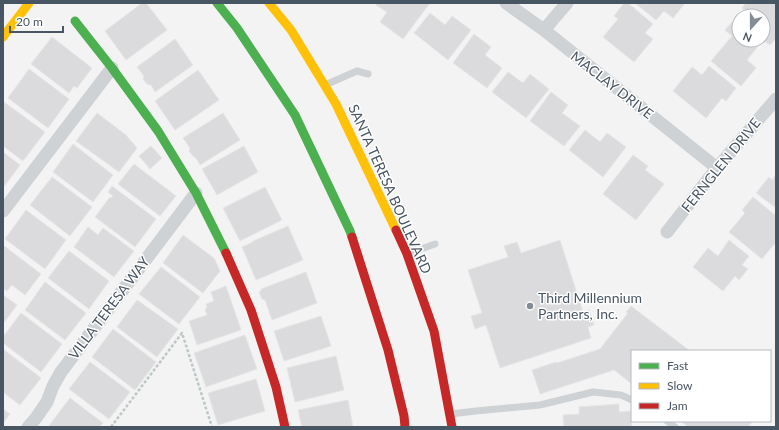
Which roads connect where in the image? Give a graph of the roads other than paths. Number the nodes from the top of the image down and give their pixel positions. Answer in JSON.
{"nodes":[{"id":1,"x":29,"y":3,"type":"edge"},
{"id":2,"x":217,"y":3,"type":"edge"},
{"id":3,"x":269,"y":3,"type":"edge"},
{"id":4,"x":506,"y":3,"type":"edge"},
{"id":5,"x":567,"y":3,"type":"edge"},
{"id":6,"x":75,"y":21,"type":"dead end"},
{"id":7,"x":544,"y":30,"type":"junction"},
{"id":8,"x":3,"y":37,"type":"edge"},
{"id":9,"x":112,"y":68,"type":"junction"},
{"id":10,"x":368,"y":74,"type":"dead end"},
{"id":11,"x":324,"y":85,"type":"junction"},
{"id":12,"x":776,"y":99,"type":"edge"},
{"id":13,"x":717,"y":168,"type":"junction"},
{"id":14,"x":196,"y":193,"type":"junction"},
{"id":15,"x":3,"y":212,"type":"edge"},
{"id":16,"x":666,"y":232,"type":"dead end"},
{"id":17,"x":435,"y":244,"type":"dead end"},
{"id":18,"x":407,"y":254,"type":"junction"},
{"id":19,"x":631,"y":400,"type":"edge"},
{"id":20,"x":450,"y":414,"type":"junction"},
{"id":21,"x":28,"y":427,"type":"edge"},
{"id":22,"x":285,"y":427,"type":"edge"},
{"id":23,"x":405,"y":427,"type":"edge"},
{"id":24,"x":452,"y":427,"type":"edge"}],
"edges":[{"from":1,"to":8,"type":"main road"},
{"from":2,"to":23,"type":"main road"},
{"from":3,"to":11,"type":"main road","name":"SANTA TERESA BOULEVARD"},
{"from":4,"to":7,"type":"street","name":"MACLAY DRIVE"},
{"from":5,"to":7,"type":"street"},
{"from":6,"to":9,"type":"main road"},
{"from":7,"to":13,"type":"street","name":"MACLAY DRIVE"},
{"from":9,"to":14,"type":"main road"},
{"from":9,"to":15,"type":"street"},
{"from":10,"to":11,"type":"lane"},
{"from":11,"to":18,"type":"main road","name":"SANTA TERESA BOULEVARD"},
{"from":12,"to":13,"type":"street","name":"FERNGLEN DRIVE"},
{"from":13,"to":16,"type":"street","name":"FERNGLEN DRIVE"},
{"from":14,"to":21,"type":"street","name":"VILLA TERESA WAY"},
{"from":14,"to":22,"type":"main road"},
{"from":17,"to":18,"type":"lane"},
{"from":18,"to":20,"type":"main road","name":"SANTA TERESA BOULEVARD"},
{"from":19,"to":20,"type":"lane"},
{"from":20,"to":24,"type":"main road","name":"SANTA TERESA BOULEVARD"}]}
